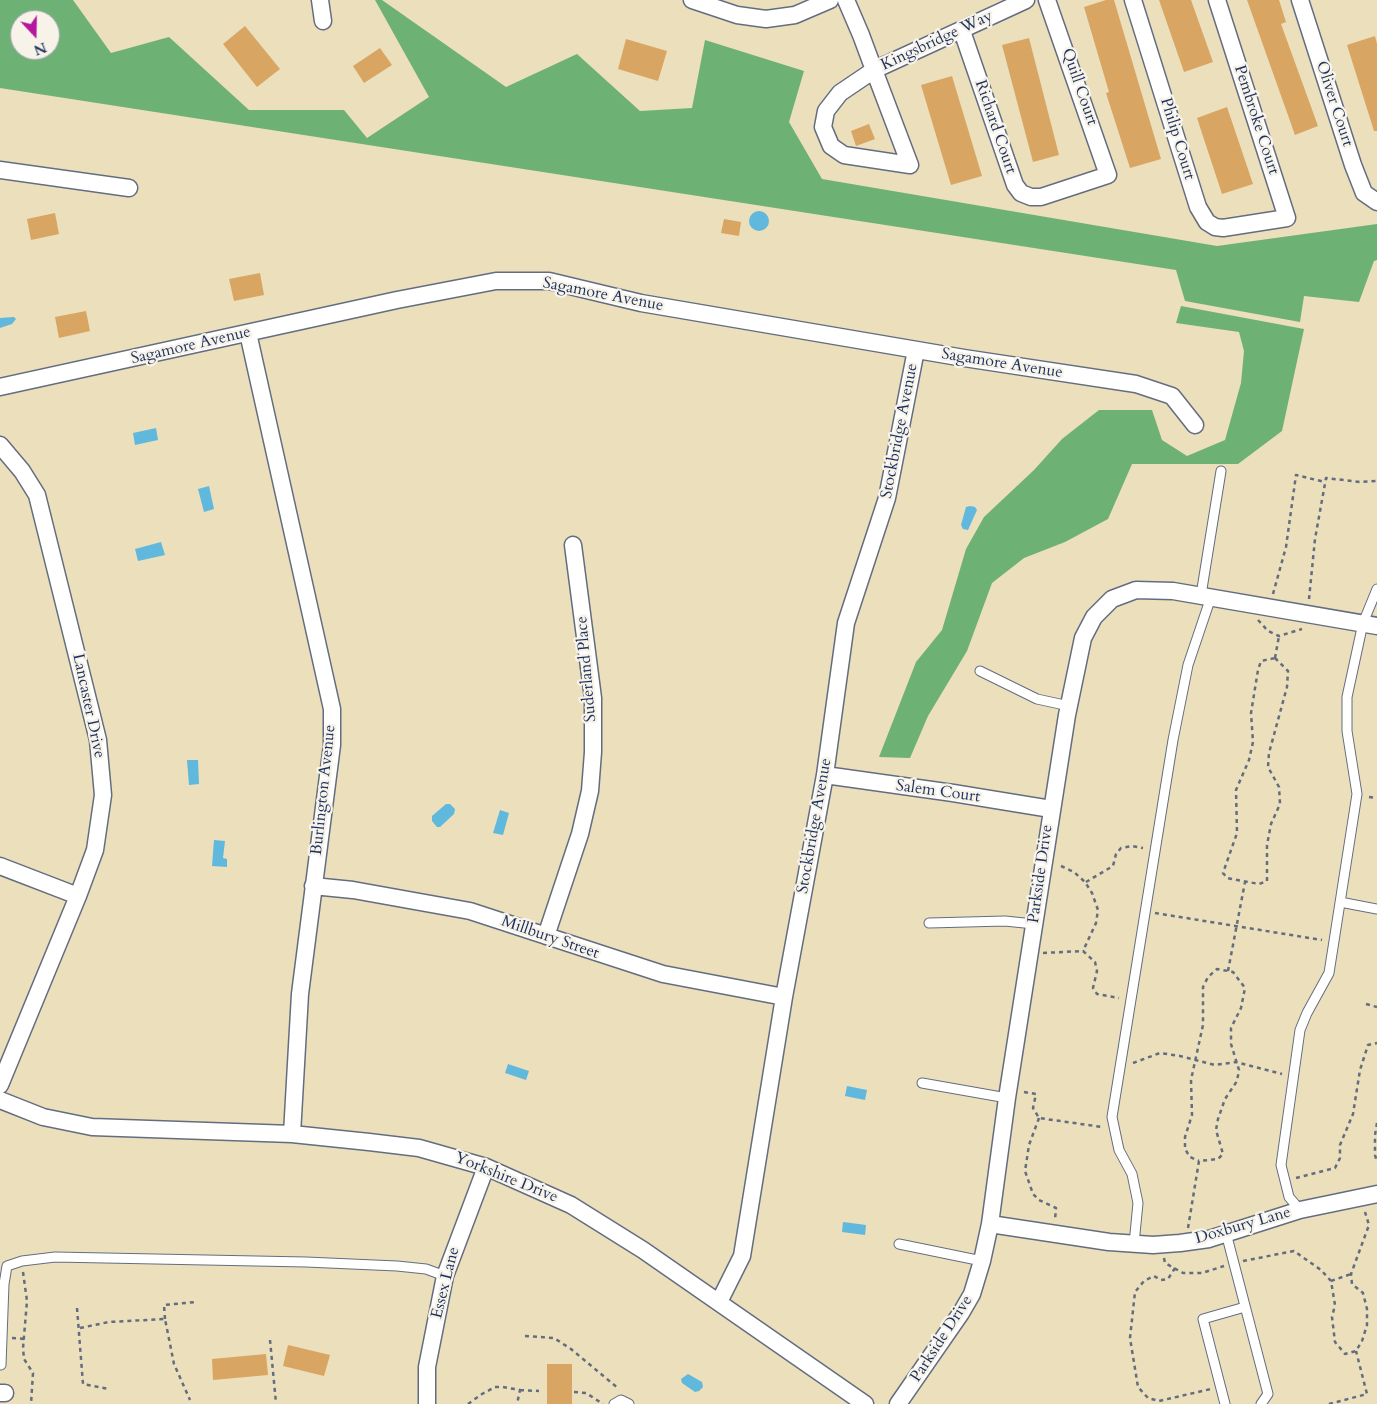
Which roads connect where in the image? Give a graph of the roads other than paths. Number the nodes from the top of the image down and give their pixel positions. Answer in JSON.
{"nodes":[{"id":1,"x":320,"y":0,"type":"edge"},
{"id":2,"x":692,"y":0,"type":"edge"},
{"id":3,"x":830,"y":0,"type":"edge"},
{"id":4,"x":846,"y":0,"type":"edge"},
{"id":5,"x":1026,"y":0,"type":"edge"},
{"id":6,"x":1047,"y":0,"type":"edge"},
{"id":7,"x":1132,"y":0,"type":"edge"},
{"id":8,"x":1217,"y":0,"type":"edge"},
{"id":9,"x":1300,"y":0,"type":"edge"},
{"id":10,"x":323,"y":21,"type":"dead end"},
{"id":11,"x":962,"y":31,"type":"junction"},
{"id":12,"x":874,"y":70,"type":"junction"},
{"id":13,"x":0,"y":170,"type":"edge"},
{"id":14,"x":1108,"y":175,"type":"joint"},
{"id":15,"x":129,"y":188,"type":"dead end"},
{"id":16,"x":1377,"y":202,"type":"edge"},
{"id":17,"x":1263,"y":222,"type":"joint"},
{"id":18,"x":248,"y":333,"type":"junction"},
{"id":19,"x":916,"y":350,"type":"junction"},
{"id":20,"x":0,"y":388,"type":"edge"},
{"id":21,"x":1195,"y":426,"type":"dead end"},
{"id":22,"x":0,"y":445,"type":"edge"},
{"id":23,"x":1222,"y":471,"type":"dead end"},
{"id":24,"x":574,"y":545,"type":"dead end"},
{"id":25,"x":1377,"y":589,"type":"edge"},
{"id":26,"x":1206,"y":596,"type":"junction"},
{"id":27,"x":1370,"y":624,"type":"edge"},
{"id":28,"x":980,"y":671,"type":"dead end"},
{"id":29,"x":1068,"y":706,"type":"junction"},
{"id":30,"x":825,"y":776,"type":"junction"},
{"id":31,"x":1051,"y":810,"type":"junction"},
{"id":32,"x":0,"y":866,"type":"edge"},
{"id":33,"x":313,"y":886,"type":"junction"},
{"id":34,"x":78,"y":896,"type":"junction"},
{"id":35,"x":1340,"y":902,"type":"junction"},
{"id":36,"x":1377,"y":909,"type":"edge"},
{"id":37,"x":929,"y":922,"type":"dead end"},
{"id":38,"x":1034,"y":924,"type":"junction"},
{"id":39,"x":546,"y":936,"type":"junction"},
{"id":40,"x":784,"y":997,"type":"junction"},
{"id":41,"x":922,"y":1083,"type":"dead end"},
{"id":42,"x":0,"y":1085,"type":"edge"},
{"id":43,"x":1007,"y":1094,"type":"junction"},
{"id":44,"x":0,"y":1100,"type":"edge"},
{"id":45,"x":292,"y":1134,"type":"junction"},
{"id":46,"x":486,"y":1167,"type":"junction"},
{"id":47,"x":1369,"y":1195,"type":"edge"},
{"id":48,"x":1300,"y":1210,"type":"junction"},
{"id":49,"x":990,"y":1224,"type":"junction"},
{"id":50,"x":1226,"y":1234,"type":"junction"},
{"id":51,"x":899,"y":1244,"type":"dead end"},
{"id":52,"x":1134,"y":1244,"type":"junction"},
{"id":53,"x":982,"y":1261,"type":"junction"},
{"id":54,"x":445,"y":1276,"type":"junction"},
{"id":55,"x":719,"y":1302,"type":"junction"},
{"id":56,"x":1245,"y":1307,"type":"junction"},
{"id":57,"x":1,"y":1366,"type":"edge"},
{"id":58,"x":427,"y":1404,"type":"edge"},
{"id":59,"x":865,"y":1404,"type":"edge"},
{"id":60,"x":898,"y":1404,"type":"edge"},
{"id":61,"x":1225,"y":1404,"type":"edge"},
{"id":62,"x":1262,"y":1404,"type":"edge"}],
"edges":[{"from":1,"to":10,"type":"street"},
{"from":2,"to":3,"type":"street"},
{"from":4,"to":12,"type":"street","name":"Kingsbridge Way"},
{"from":5,"to":11,"type":"street","name":"Kingsbridge Way"},
{"from":6,"to":14,"type":"street","name":"Quill Court"},
{"from":7,"to":17,"type":"street","name":"Philip Court"},
{"from":8,"to":17,"type":"street","name":"Pembroke Court"},
{"from":9,"to":16,"type":"street","name":"Oliver Court"},
{"from":11,"to":12,"type":"street","name":"Kingsbridge Way"},
{"from":11,"to":14,"type":"street","name":"Richard Court"},
{"from":12,"to":12,"type":"street","name":"Kingsbridge Way"},
{"from":13,"to":15,"type":"street"},
{"from":18,"to":19,"type":"street","name":"Sagamore Avenue"},
{"from":18,"to":20,"type":"street","name":"Sagamore Avenue"},
{"from":18,"to":33,"type":"street","name":"Burlington Avenue"},
{"from":19,"to":21,"type":"street","name":"Sagamore Avenue"},
{"from":19,"to":30,"type":"street","name":"Stockbridge Avenue"},
{"from":22,"to":34,"type":"street","name":"Lancaster Drive"},
{"from":23,"to":26,"type":"lane"},
{"from":24,"to":39,"type":"street","name":"Suderland Place"},
{"from":25,"to":27,"type":"lane"},
{"from":26,"to":27,"type":"street","name":"Parkside Drive"},
{"from":26,"to":29,"type":"street","name":"Parkside Drive"},
{"from":26,"to":52,"type":"lane"},
{"from":27,"to":35,"type":"lane"},
{"from":28,"to":29,"type":"lane"},
{"from":29,"to":31,"type":"street","name":"Parkside Drive"},
{"from":30,"to":31,"type":"street","name":"Salem Court"},
{"from":30,"to":40,"type":"street","name":"Stockbridge Avenue"},
{"from":31,"to":38,"type":"street","name":"Parkside Drive"},
{"from":32,"to":34,"type":"street"},
{"from":33,"to":39,"type":"street","name":"Millbury Street"},
{"from":33,"to":45,"type":"street","name":"Burlington Avenue"},
{"from":34,"to":42,"type":"street","name":"Lancaster Drive"},
{"from":35,"to":36,"type":"lane"},
{"from":35,"to":48,"type":"lane"},
{"from":37,"to":38,"type":"lane"},
{"from":38,"to":43,"type":"street","name":"Parkside Drive"},
{"from":39,"to":40,"type":"street","name":"Millbury Street"},
{"from":40,"to":55,"type":"street","name":"Stockbridge Avenue"},
{"from":41,"to":43,"type":"lane"},
{"from":43,"to":49,"type":"street","name":"Parkside Drive"},
{"from":44,"to":45,"type":"street","name":"Yorkshire Drive"},
{"from":45,"to":46,"type":"street","name":"Yorkshire Drive"},
{"from":46,"to":54,"type":"street","name":"Essex Lane"},
{"from":46,"to":55,"type":"street","name":"Yorkshire Drive"},
{"from":47,"to":48,"type":"street","name":"Doxbury Lane"},
{"from":48,"to":50,"type":"street","name":"Doxbury Lane"},
{"from":49,"to":52,"type":"street","name":"Doxbury Lane"},
{"from":49,"to":53,"type":"street","name":"Parkside Drive"},
{"from":50,"to":52,"type":"street","name":"Doxbury Lane"},
{"from":50,"to":56,"type":"lane"},
{"from":51,"to":53,"type":"lane"},
{"from":53,"to":60,"type":"street","name":"Parkside Drive"},
{"from":54,"to":57,"type":"lane"},
{"from":54,"to":58,"type":"street","name":"Essex Lane"},
{"from":55,"to":59,"type":"street","name":"Yorkshire Drive"},
{"from":56,"to":61,"type":"lane"},
{"from":56,"to":62,"type":"lane"}]}
